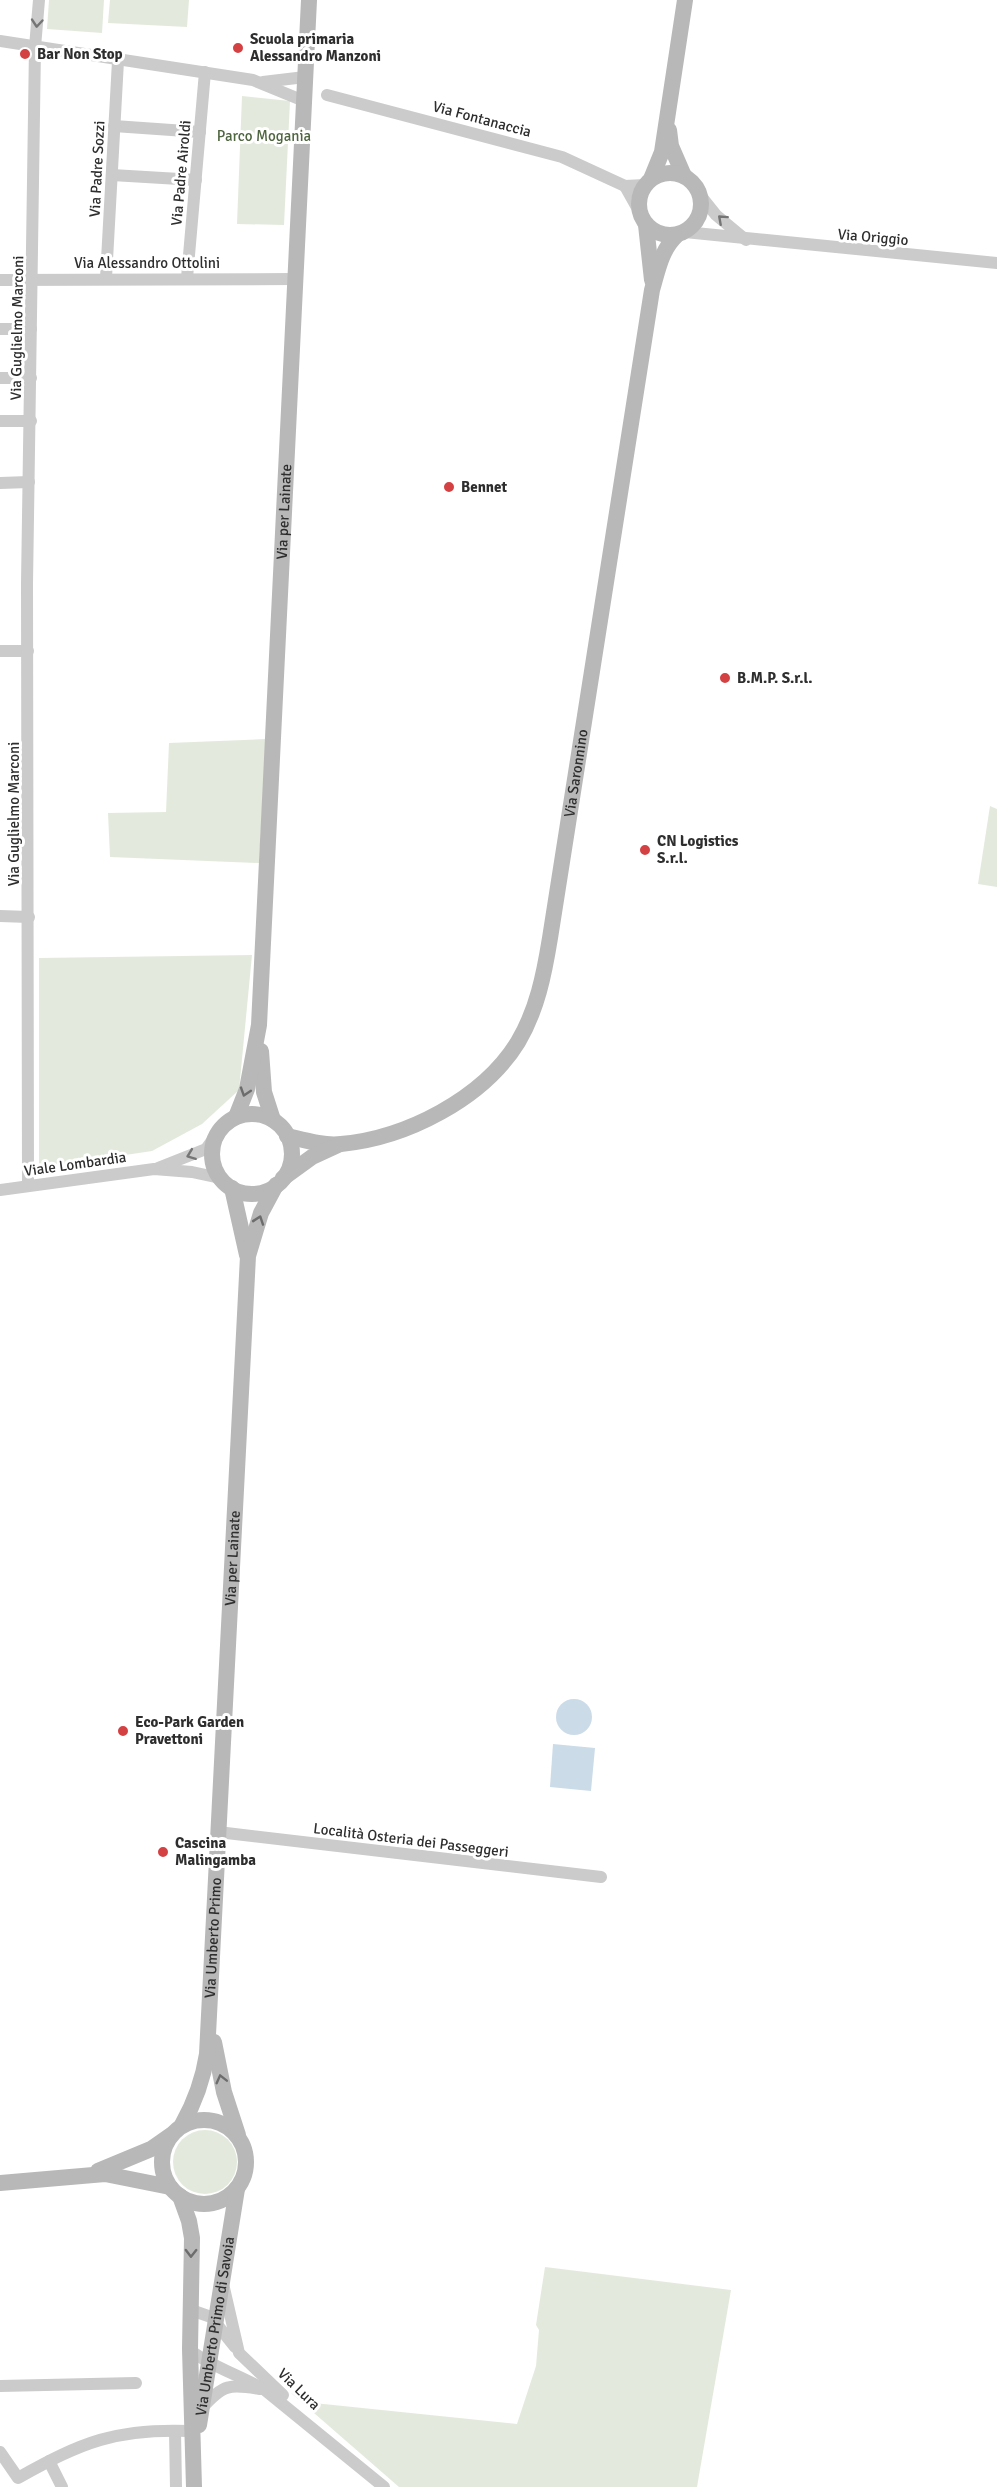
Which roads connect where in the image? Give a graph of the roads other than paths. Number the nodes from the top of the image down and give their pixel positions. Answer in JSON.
{"nodes":[{"id":1,"x":39,"y":0,"type":"edge"},
{"id":2,"x":309,"y":0,"type":"edge"},
{"id":3,"x":684,"y":0,"type":"edge"},
{"id":4,"x":0,"y":41,"type":"edge"},
{"id":5,"x":35,"y":47,"type":"junction"},
{"id":6,"x":117,"y":61,"type":"junction"},
{"id":7,"x":205,"y":72,"type":"junction"},
{"id":8,"x":305,"y":77,"type":"junction"},
{"id":9,"x":262,"y":82,"type":"junction"},
{"id":10,"x":327,"y":95,"type":"dead end"},
{"id":11,"x":304,"y":101,"type":"junction"},
{"id":12,"x":668,"y":114,"type":"junction"},
{"id":13,"x":114,"y":126,"type":"junction"},
{"id":14,"x":200,"y":132,"type":"junction"},
{"id":15,"x":112,"y":175,"type":"junction"},
{"id":16,"x":684,"y":176,"type":"junction"},
{"id":17,"x":196,"y":180,"type":"junction"},
{"id":18,"x":648,"y":182,"type":"junction"},
{"id":19,"x":625,"y":186,"type":"junction"},
{"id":20,"x":700,"y":195,"type":"junction"},
{"id":21,"x":642,"y":218,"type":"junction"},
{"id":22,"x":681,"y":234,"type":"junction"},
{"id":23,"x":747,"y":241,"type":"junction"},
{"id":24,"x":997,"y":264,"type":"edge"},
{"id":25,"x":106,"y":278,"type":"junction"},
{"id":26,"x":188,"y":278,"type":"junction"},
{"id":27,"x":33,"y":279,"type":"junction"},
{"id":28,"x":294,"y":279,"type":"junction"},
{"id":29,"x":0,"y":280,"type":"edge"},
{"id":30,"x":652,"y":290,"type":"junction"},
{"id":31,"x":32,"y":329,"type":"junction"},
{"id":32,"x":0,"y":330,"type":"edge"},
{"id":33,"x":0,"y":378,"type":"edge"},
{"id":34,"x":31,"y":378,"type":"junction"},
{"id":35,"x":31,"y":421,"type":"junction"},
{"id":36,"x":0,"y":422,"type":"edge"},
{"id":37,"x":29,"y":482,"type":"junction"},
{"id":38,"x":0,"y":483,"type":"edge"},
{"id":39,"x":0,"y":651,"type":"edge"},
{"id":40,"x":28,"y":651,"type":"junction"},
{"id":41,"x":0,"y":916,"type":"edge"},
{"id":42,"x":29,"y":916,"type":"junction"},
{"id":43,"x":259,"y":1025,"type":"junction"},
{"id":44,"x":236,"y":1117,"type":"junction"},
{"id":45,"x":273,"y":1120,"type":"junction"},
{"id":46,"x":219,"y":1131,"type":"junction"},
{"id":47,"x":287,"y":1136,"type":"junction"},
{"id":48,"x":339,"y":1144,"type":"junction"},
{"id":49,"x":154,"y":1169,"type":"junction"},
{"id":50,"x":280,"y":1182,"type":"junction"},
{"id":51,"x":226,"y":1183,"type":"junction"},
{"id":52,"x":28,"y":1186,"type":"junction"},
{"id":53,"x":0,"y":1190,"type":"edge"},
{"id":54,"x":248,"y":1256,"type":"junction"},
{"id":55,"x":218,"y":1832,"type":"junction"},
{"id":56,"x":217,"y":1862,"type":"joint"},
{"id":57,"x":601,"y":1877,"type":"dead end"},
{"id":58,"x":210,"y":2014,"type":"junction"},
{"id":59,"x":177,"y":2130,"type":"junction"},
{"id":60,"x":238,"y":2135,"type":"junction"},
{"id":61,"x":85,"y":2174,"type":"junction"},
{"id":62,"x":0,"y":2183,"type":"edge"},
{"id":63,"x":237,"y":2189,"type":"junction"},
{"id":64,"x":175,"y":2192,"type":"junction"},
{"id":65,"x":223,"y":2281,"type":"junction"},
{"id":66,"x":191,"y":2310,"type":"junction"},
{"id":67,"x":216,"y":2324,"type":"junction"},
{"id":68,"x":190,"y":2349,"type":"junction"},
{"id":69,"x":239,"y":2353,"type":"junction"},
{"id":70,"x":210,"y":2362,"type":"junction"},
{"id":71,"x":136,"y":2383,"type":"dead end"},
{"id":72,"x":0,"y":2386,"type":"edge"},
{"id":73,"x":265,"y":2390,"type":"junction"},
{"id":74,"x":202,"y":2409,"type":"junction"},
{"id":75,"x":183,"y":2431,"type":"junction"},
{"id":76,"x":337,"y":2448,"type":"junction"},
{"id":77,"x":0,"y":2452,"type":"edge"},
{"id":78,"x":49,"y":2461,"type":"junction"},
{"id":79,"x":192,"y":2462,"type":"junction"},
{"id":80,"x":62,"y":2487,"type":"edge"},
{"id":81,"x":176,"y":2487,"type":"edge"},
{"id":82,"x":194,"y":2487,"type":"edge"},
{"id":83,"x":384,"y":2487,"type":"edge"}],
"edges":[{"from":1,"to":5,"type":"street","name":"Via Guglielmo Marconi","one_way":true},
{"from":2,"to":8,"type":"main road","name":"Via per Lainate"},
{"from":3,"to":12,"type":"main road"},
{"from":4,"to":5,"type":"street"},
{"from":5,"to":6,"type":"street"},
{"from":5,"to":27,"type":"street","name":"Via Guglielmo Marconi"},
{"from":6,"to":7,"type":"street"},
{"from":6,"to":13,"type":"street","name":"Via Padre Sozzi"},
{"from":7,"to":9,"type":"street"},
{"from":7,"to":14,"type":"street","name":"Via Padre Airoldi"},
{"from":8,"to":9,"type":"street"},
{"from":8,"to":11,"type":"main road","name":"Via per Lainate"},
{"from":9,"to":11,"type":"street"},
{"from":10,"to":19,"type":"street","name":"Via Fontanaccia"},
{"from":11,"to":28,"type":"main road","name":"Via per Lainate"},
{"from":12,"to":16,"type":"main road"},
{"from":12,"to":18,"type":"main road"},
{"from":13,"to":14,"type":"street"},
{"from":13,"to":15,"type":"street","name":"Via Padre Sozzi"},
{"from":14,"to":17,"type":"street","name":"Via Padre Airoldi"},
{"from":15,"to":17,"type":"street"},
{"from":15,"to":25,"type":"street","name":"Via Padre Sozzi"},
{"from":16,"to":18,"type":"main road"},
{"from":16,"to":20,"type":"main road"},
{"from":17,"to":26,"type":"street","name":"Via Padre Airoldi"},
{"from":18,"to":19,"type":"street","name":"Via Fontanaccia"},
{"from":18,"to":21,"type":"main road"},
{"from":19,"to":21,"type":"street"},
{"from":20,"to":22,"type":"main road"},
{"from":23,"to":20,"type":"street","one_way":true},
{"from":21,"to":22,"type":"main road"},
{"from":21,"to":30,"type":"main road","name":"Via Saronnino"},
{"from":22,"to":23,"type":"street","name":"Via Origgio"},
{"from":22,"to":30,"type":"main road","name":"Via Saronnino"},
{"from":23,"to":24,"type":"street","name":"Via Origgio"},
{"from":25,"to":26,"type":"street","name":"Via Alessandro Ottolini"},
{"from":25,"to":27,"type":"street","name":"Via Alessandro Ottolini"},
{"from":26,"to":28,"type":"street","name":"Via Alessandro Ottolini"},
{"from":27,"to":29,"type":"street","name":"Via Alessandro Ottolini"},
{"from":27,"to":31,"type":"street","name":"Via Guglielmo Marconi"},
{"from":28,"to":43,"type":"main road","name":"Via per Lainate"},
{"from":30,"to":48,"type":"main road","name":"Via Saronnino"},
{"from":31,"to":32,"type":"street"},
{"from":31,"to":34,"type":"street","name":"Via Guglielmo Marconi"},
{"from":33,"to":34,"type":"street"},
{"from":34,"to":35,"type":"street","name":"Via Guglielmo Marconi"},
{"from":35,"to":36,"type":"street"},
{"from":35,"to":37,"type":"street","name":"Via Guglielmo Marconi"},
{"from":37,"to":38,"type":"street"},
{"from":37,"to":40,"type":"street","name":"Via Guglielmo Marconi"},
{"from":39,"to":40,"type":"street"},
{"from":40,"to":42,"type":"street","name":"Via Guglielmo Marconi"},
{"from":41,"to":42,"type":"street"},
{"from":42,"to":52,"type":"street","name":"Via Guglielmo Marconi"},
{"from":43,"to":44,"type":"main road","name":"Via per Lainate","one_way":true},
{"from":43,"to":45,"type":"main road","name":"Via per Lainate"},
{"from":44,"to":45,"type":"main road"},
{"from":44,"to":46,"type":"main road"},
{"from":45,"to":47,"type":"main road"},
{"from":46,"to":49,"type":"street","name":"Viale Lombardia","one_way":true},
{"from":46,"to":51,"type":"main road"},
{"from":47,"to":48,"type":"main road","name":"Via Saronnino"},
{"from":47,"to":50,"type":"main road"},
{"from":48,"to":50,"type":"main road","name":"Via Saronnino"},
{"from":49,"to":51,"type":"street","name":"Viale Lombardia"},
{"from":49,"to":52,"type":"street","name":"Viale Lombardia"},
{"from":50,"to":51,"type":"main road"},
{"from":54,"to":50,"type":"main road","name":"Via per Lainate","one_way":true},
{"from":51,"to":54,"type":"main road","name":"Via per Lainate"},
{"from":52,"to":53,"type":"street","name":"Viale Lombardia"},
{"from":54,"to":55,"type":"main road","name":"Via per Lainate"},
{"from":55,"to":56,"type":"main road","name":"Via per Lainate"},
{"from":55,"to":57,"type":"street","name":"Località Osteria dei Passeggeri"},
{"from":56,"to":58,"type":"main road","name":"Via Umberto Primo"},
{"from":58,"to":59,"type":"main road","name":"Via Umberto Primo"},
{"from":60,"to":58,"type":"main road","name":"Via Umberto Primo","one_way":true},
{"from":59,"to":60,"type":"main road"},
{"from":59,"to":61,"type":"main road"},
{"from":59,"to":64,"type":"main road"},
{"from":60,"to":63,"type":"main road"},
{"from":61,"to":62,"type":"main road"},
{"from":61,"to":64,"type":"main road"},
{"from":63,"to":64,"type":"main road"},
{"from":63,"to":65,"type":"main road","name":"Via Umberto Primo di Savoia"},
{"from":64,"to":66,"type":"main road","name":"Via Umberto Primo di Savoia","one_way":true},
{"from":65,"to":67,"type":"main road","name":"Via Umberto Primo di Savoia"},
{"from":65,"to":69,"type":"street"},
{"from":66,"to":67,"type":"street","name":"Via Lura"},
{"from":66,"to":68,"type":"main road","name":"Via Umberto Primo di Savoia"},
{"from":67,"to":69,"type":"street","name":"Via Lura"},
{"from":67,"to":70,"type":"main road","name":"Via Umberto Primo di Savoia"},
{"from":68,"to":70,"type":"street","name":"Via Lura"},
{"from":68,"to":75,"type":"main road","name":"Via Umberto Primo di Savoia"},
{"from":69,"to":76,"type":"street","name":"Via Lura"},
{"from":70,"to":73,"type":"street","name":"Via Lura"},
{"from":70,"to":74,"type":"main road","name":"Via Umberto Primo di Savoia"},
{"from":71,"to":72,"type":"street"},
{"from":73,"to":74,"type":"street","name":"Via Lura"},
{"from":73,"to":76,"type":"street","name":"Via Lura"},
{"from":74,"to":79,"type":"main road","name":"Via Umberto Primo di Savoia"},
{"from":75,"to":78,"type":"street"},
{"from":75,"to":79,"type":"main road","name":"Via Umberto Primo di Savoia"},
{"from":75,"to":81,"type":"street"},
{"from":76,"to":83,"type":"street","name":"Via Lura"},
{"from":77,"to":78,"type":"street"},
{"from":78,"to":80,"type":"street"},
{"from":79,"to":82,"type":"main road","name":"Via Umberto Primo di Savoia"}]}
